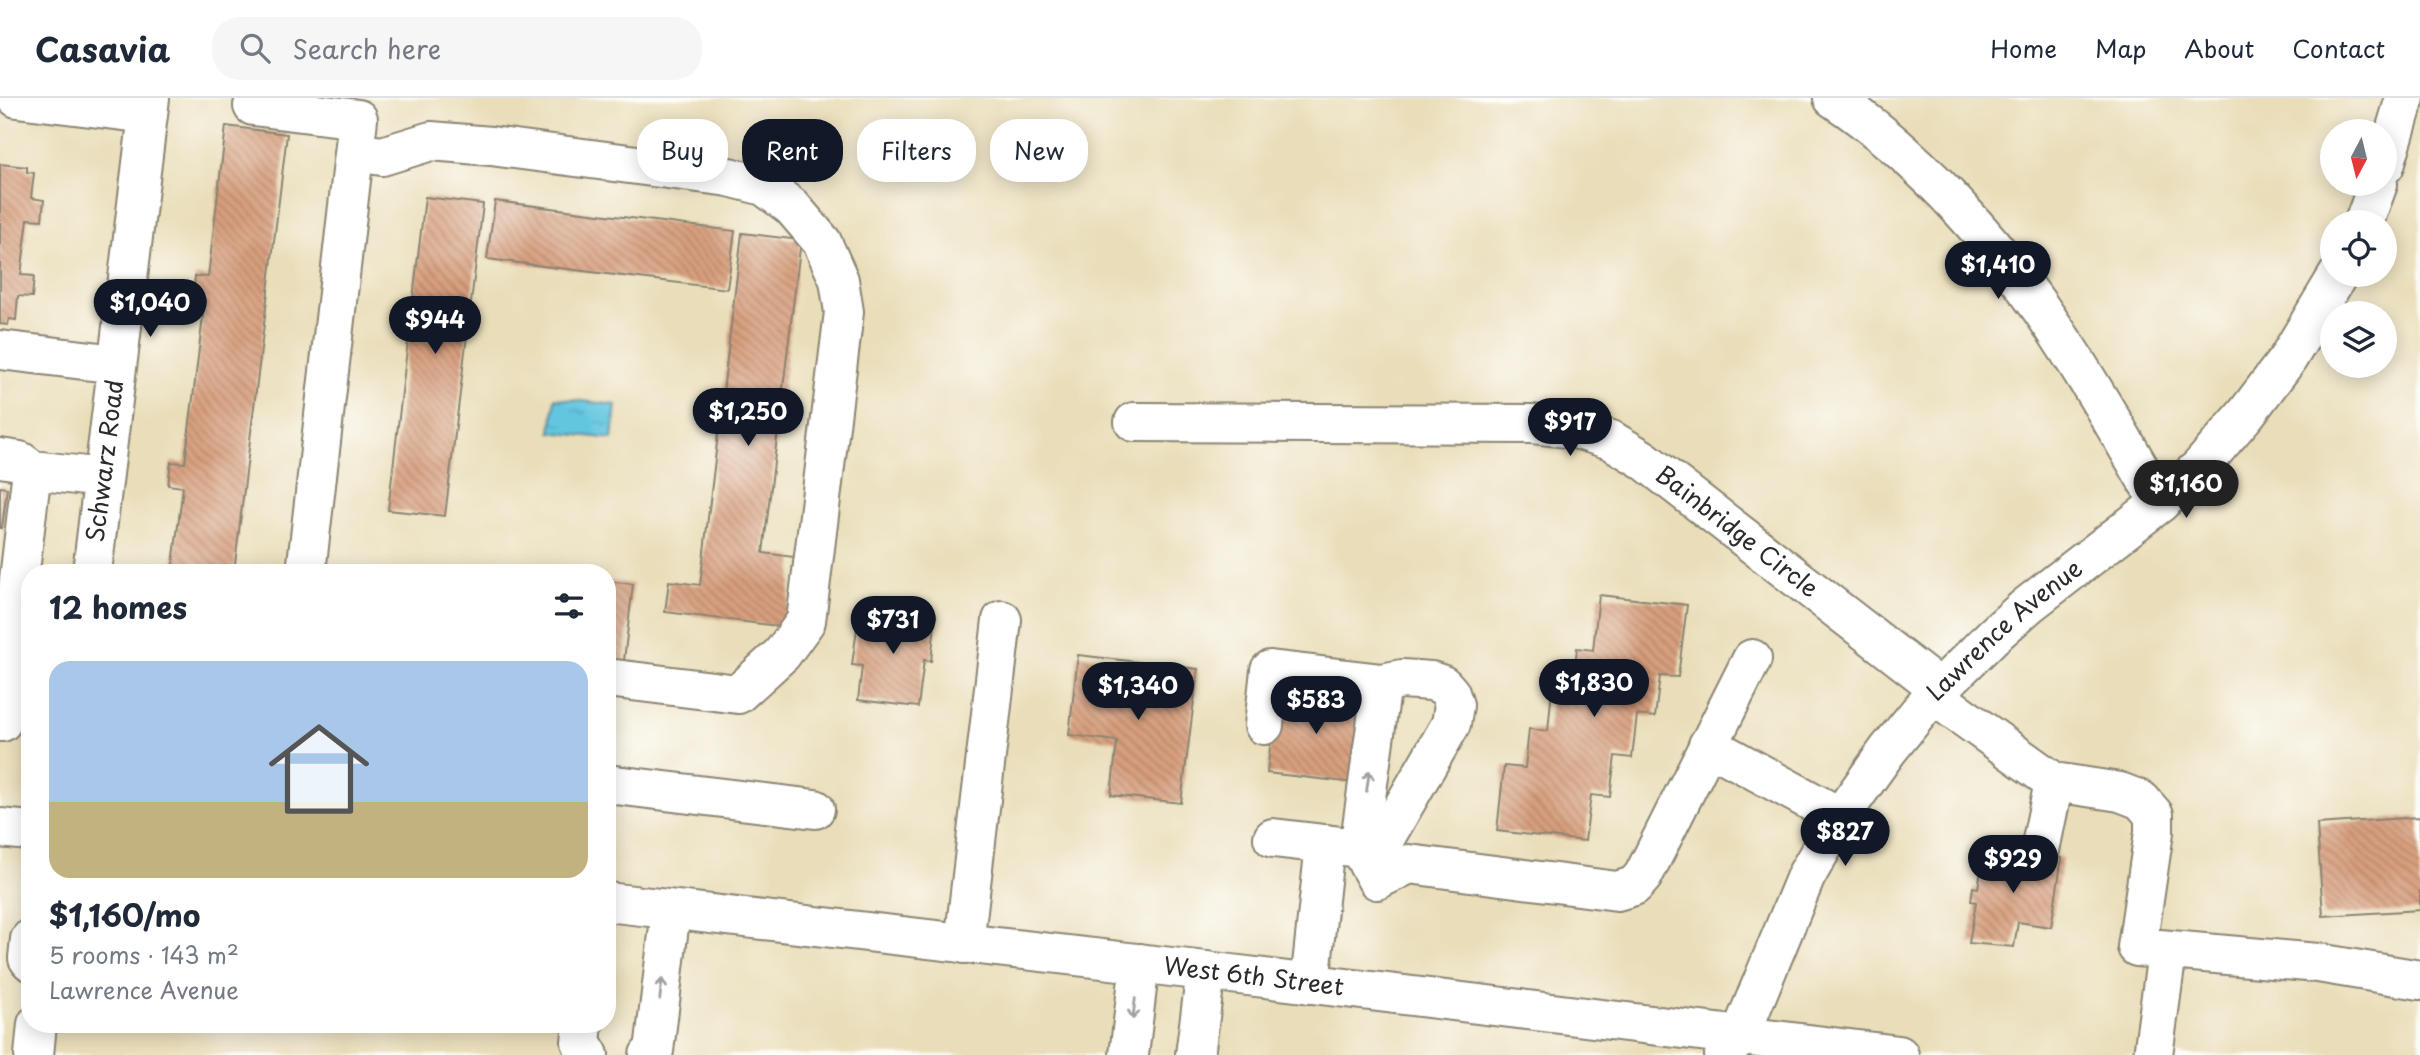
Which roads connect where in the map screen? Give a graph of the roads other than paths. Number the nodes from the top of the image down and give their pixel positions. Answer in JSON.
{"nodes":[{"id":1,"x":16,"y":98,"type":"edge"},
{"id":2,"x":1833,"y":98,"type":"edge"},
{"id":3,"x":2405,"y":98,"type":"edge"},
{"id":4,"x":149,"y":106,"type":"edge"},
{"id":5,"x":253,"y":106,"type":"dead end"},
{"id":6,"x":2398,"y":121,"type":"edge"},
{"id":7,"x":355,"y":152,"type":"junction"},
{"id":8,"x":2331,"y":287,"type":"edge"},
{"id":9,"x":0,"y":350,"type":"edge"},
{"id":10,"x":117,"y":363,"type":"junction"},
{"id":11,"x":1134,"y":422,"type":"dead end"},
{"id":12,"x":16,"y":464,"type":"edge"},
{"id":13,"x":103,"y":478,"type":"junction"},
{"id":14,"x":2160,"y":503,"type":"junction"},
{"id":15,"x":93,"y":564,"type":"edge"},
{"id":16,"x":307,"y":564,"type":"edge"},
{"id":17,"x":9,"y":582,"type":"edge"},
{"id":18,"x":1002,"y":620,"type":"dead end"},
{"id":19,"x":1752,"y":659,"type":"dead end"},
{"id":20,"x":616,"y":679,"type":"edge"},
{"id":21,"x":1382,"y":683,"type":"junction"},
{"id":22,"x":18,"y":685,"type":"edge"},
{"id":23,"x":1937,"y":692,"type":"junction"},
{"id":24,"x":0,"y":722,"type":"edge"},
{"id":25,"x":1264,"y":725,"type":"dead end"},
{"id":26,"x":1708,"y":745,"type":"junction"},
{"id":27,"x":2054,"y":782,"type":"junction"},
{"id":28,"x":616,"y":784,"type":"edge"},
{"id":29,"x":815,"y":808,"type":"dead end"},
{"id":30,"x":1840,"y":817,"type":"junction"},
{"id":31,"x":0,"y":828,"type":"edge"},
{"id":32,"x":21,"y":830,"type":"edge"},
{"id":33,"x":1273,"y":838,"type":"dead end"},
{"id":34,"x":2040,"y":850,"type":"dead end"},
{"id":35,"x":1351,"y":853,"type":"junction"},
{"id":36,"x":616,"y":903,"type":"edge"},
{"id":37,"x":671,"y":910,"type":"junction"},
{"id":38,"x":964,"y":944,"type":"junction"},
{"id":39,"x":2166,"y":952,"type":"junction"},
{"id":40,"x":1140,"y":963,"type":"junction"},
{"id":41,"x":1206,"y":971,"type":"junction"},
{"id":42,"x":2420,"y":980,"type":"edge"},
{"id":43,"x":1310,"y":984,"type":"junction"},
{"id":44,"x":36,"y":1033,"type":"edge"},
{"id":45,"x":582,"y":1033,"type":"edge"},
{"id":46,"x":1735,"y":1049,"type":"edge"},
{"id":47,"x":34,"y":1055,"type":"edge"},
{"id":48,"x":589,"y":1055,"type":"edge"},
{"id":49,"x":649,"y":1055,"type":"edge"},
{"id":50,"x":1129,"y":1055,"type":"edge"},
{"id":51,"x":1195,"y":1055,"type":"edge"},
{"id":52,"x":1899,"y":1055,"type":"edge"},
{"id":53,"x":2153,"y":1055,"type":"edge"}],
"edges":[{"from":1,"to":4,"type":"street"},
{"from":2,"to":14,"type":"street"},
{"from":3,"to":6,"type":"street"},
{"from":4,"to":10,"type":"street","name":"Schwarz Road"},
{"from":5,"to":7,"type":"street"},
{"from":7,"to":16,"type":"street"},
{"from":7,"to":20,"type":"street"},
{"from":8,"to":14,"type":"street","name":"Lawrence Avenue"},
{"from":9,"to":10,"type":"street"},
{"from":10,"to":13,"type":"street","name":"Schwarz Road"},
{"from":11,"to":23,"type":"street","name":"Bainbridge Circle"},
{"from":12,"to":13,"type":"street"},
{"from":12,"to":17,"type":"street"},
{"from":13,"to":15,"type":"street","name":"Schwarz Road"},
{"from":14,"to":23,"type":"street","name":"Lawrence Avenue"},
{"from":17,"to":22,"type":"street"},
{"from":18,"to":38,"type":"street"},
{"from":19,"to":26,"type":"street"},
{"from":21,"to":25,"type":"street"},
{"from":35,"to":21,"type":"street","one_way":true},
{"from":21,"to":35,"type":"street"},
{"from":22,"to":24,"type":"street"},
{"from":23,"to":27,"type":"street","name":"Bainbridge Circle"},
{"from":23,"to":30,"type":"street","name":"Lawrence Avenue"},
{"from":26,"to":30,"type":"street"},
{"from":26,"to":35,"type":"street"},
{"from":27,"to":34,"type":"street"},
{"from":27,"to":39,"type":"street"},
{"from":28,"to":29,"type":"street"},
{"from":30,"to":46,"type":"street","name":"Lawrence Avenue"},
{"from":31,"to":32,"type":"street"},
{"from":33,"to":35,"type":"street"},
{"from":35,"to":43,"type":"street"},
{"from":36,"to":37,"type":"street","name":"West 6th Street"},
{"from":37,"to":38,"type":"street","name":"West 6th Street"},
{"from":49,"to":37,"type":"street","one_way":true},
{"from":38,"to":40,"type":"street","name":"West 6th Street"},
{"from":39,"to":42,"type":"street"},
{"from":39,"to":53,"type":"street"},
{"from":40,"to":41,"type":"street","name":"West 6th Street"},
{"from":40,"to":50,"type":"street","one_way":true},
{"from":41,"to":43,"type":"street","name":"West 6th Street"},
{"from":41,"to":51,"type":"street"},
{"from":43,"to":46,"type":"street","name":"West 6th Street"},
{"from":44,"to":47,"type":"street"},
{"from":45,"to":48,"type":"street"},
{"from":46,"to":52,"type":"street","name":"West 6th Street"}]}
